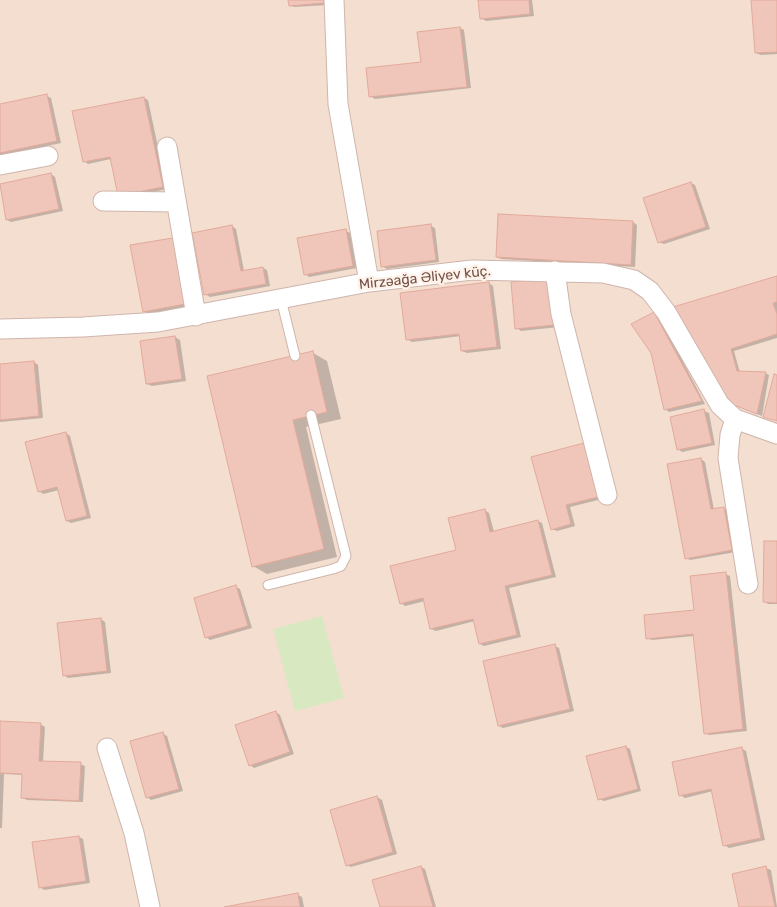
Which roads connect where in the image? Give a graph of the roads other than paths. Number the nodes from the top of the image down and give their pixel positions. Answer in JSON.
{"nodes":[{"id":1,"x":334,"y":0,"type":"edge"},
{"id":2,"x":167,"y":147,"type":"dead end"},
{"id":3,"x":48,"y":156,"type":"dead end"},
{"id":4,"x":0,"y":166,"type":"edge"},
{"id":5,"x":103,"y":201,"type":"dead end"},
{"id":6,"x":176,"y":202,"type":"junction"},
{"id":7,"x":555,"y":271,"type":"junction"},
{"id":8,"x":369,"y":282,"type":"junction"},
{"id":9,"x":281,"y":299,"type":"junction"},
{"id":10,"x":196,"y":316,"type":"junction"},
{"id":11,"x":0,"y":329,"type":"edge"},
{"id":12,"x":295,"y":356,"type":"dead end"},
{"id":13,"x":311,"y":415,"type":"dead end"},
{"id":14,"x":735,"y":419,"type":"junction"},
{"id":15,"x":777,"y":434,"type":"edge"},
{"id":16,"x":608,"y":495,"type":"dead end"},
{"id":17,"x":748,"y":584,"type":"dead end"},
{"id":18,"x":268,"y":585,"type":"dead end"},
{"id":19,"x":107,"y":748,"type":"dead end"},
{"id":20,"x":150,"y":907,"type":"edge"}],
"edges":[{"from":1,"to":8,"type":"street"},
{"from":2,"to":6,"type":"street"},
{"from":3,"to":4,"type":"street"},
{"from":5,"to":6,"type":"street"},
{"from":6,"to":10,"type":"street"},
{"from":7,"to":8,"type":"street","name":"Mirzəağa Əliyev küç."},
{"from":7,"to":14,"type":"street","name":"Mirzəağa Əliyev küç."},
{"from":7,"to":16,"type":"street"},
{"from":8,"to":9,"type":"street","name":"Mirzəağa Əliyev küç."},
{"from":9,"to":10,"type":"street","name":"Mirzəağa Əliyev küç."},
{"from":9,"to":12,"type":"lane"},
{"from":10,"to":11,"type":"street","name":"Mirzəağa Əliyev küç."},
{"from":13,"to":18,"type":"lane"},
{"from":14,"to":15,"type":"street","name":"Mirzəağa Əliyev küç."},
{"from":14,"to":17,"type":"street"},
{"from":19,"to":20,"type":"street"}]}
